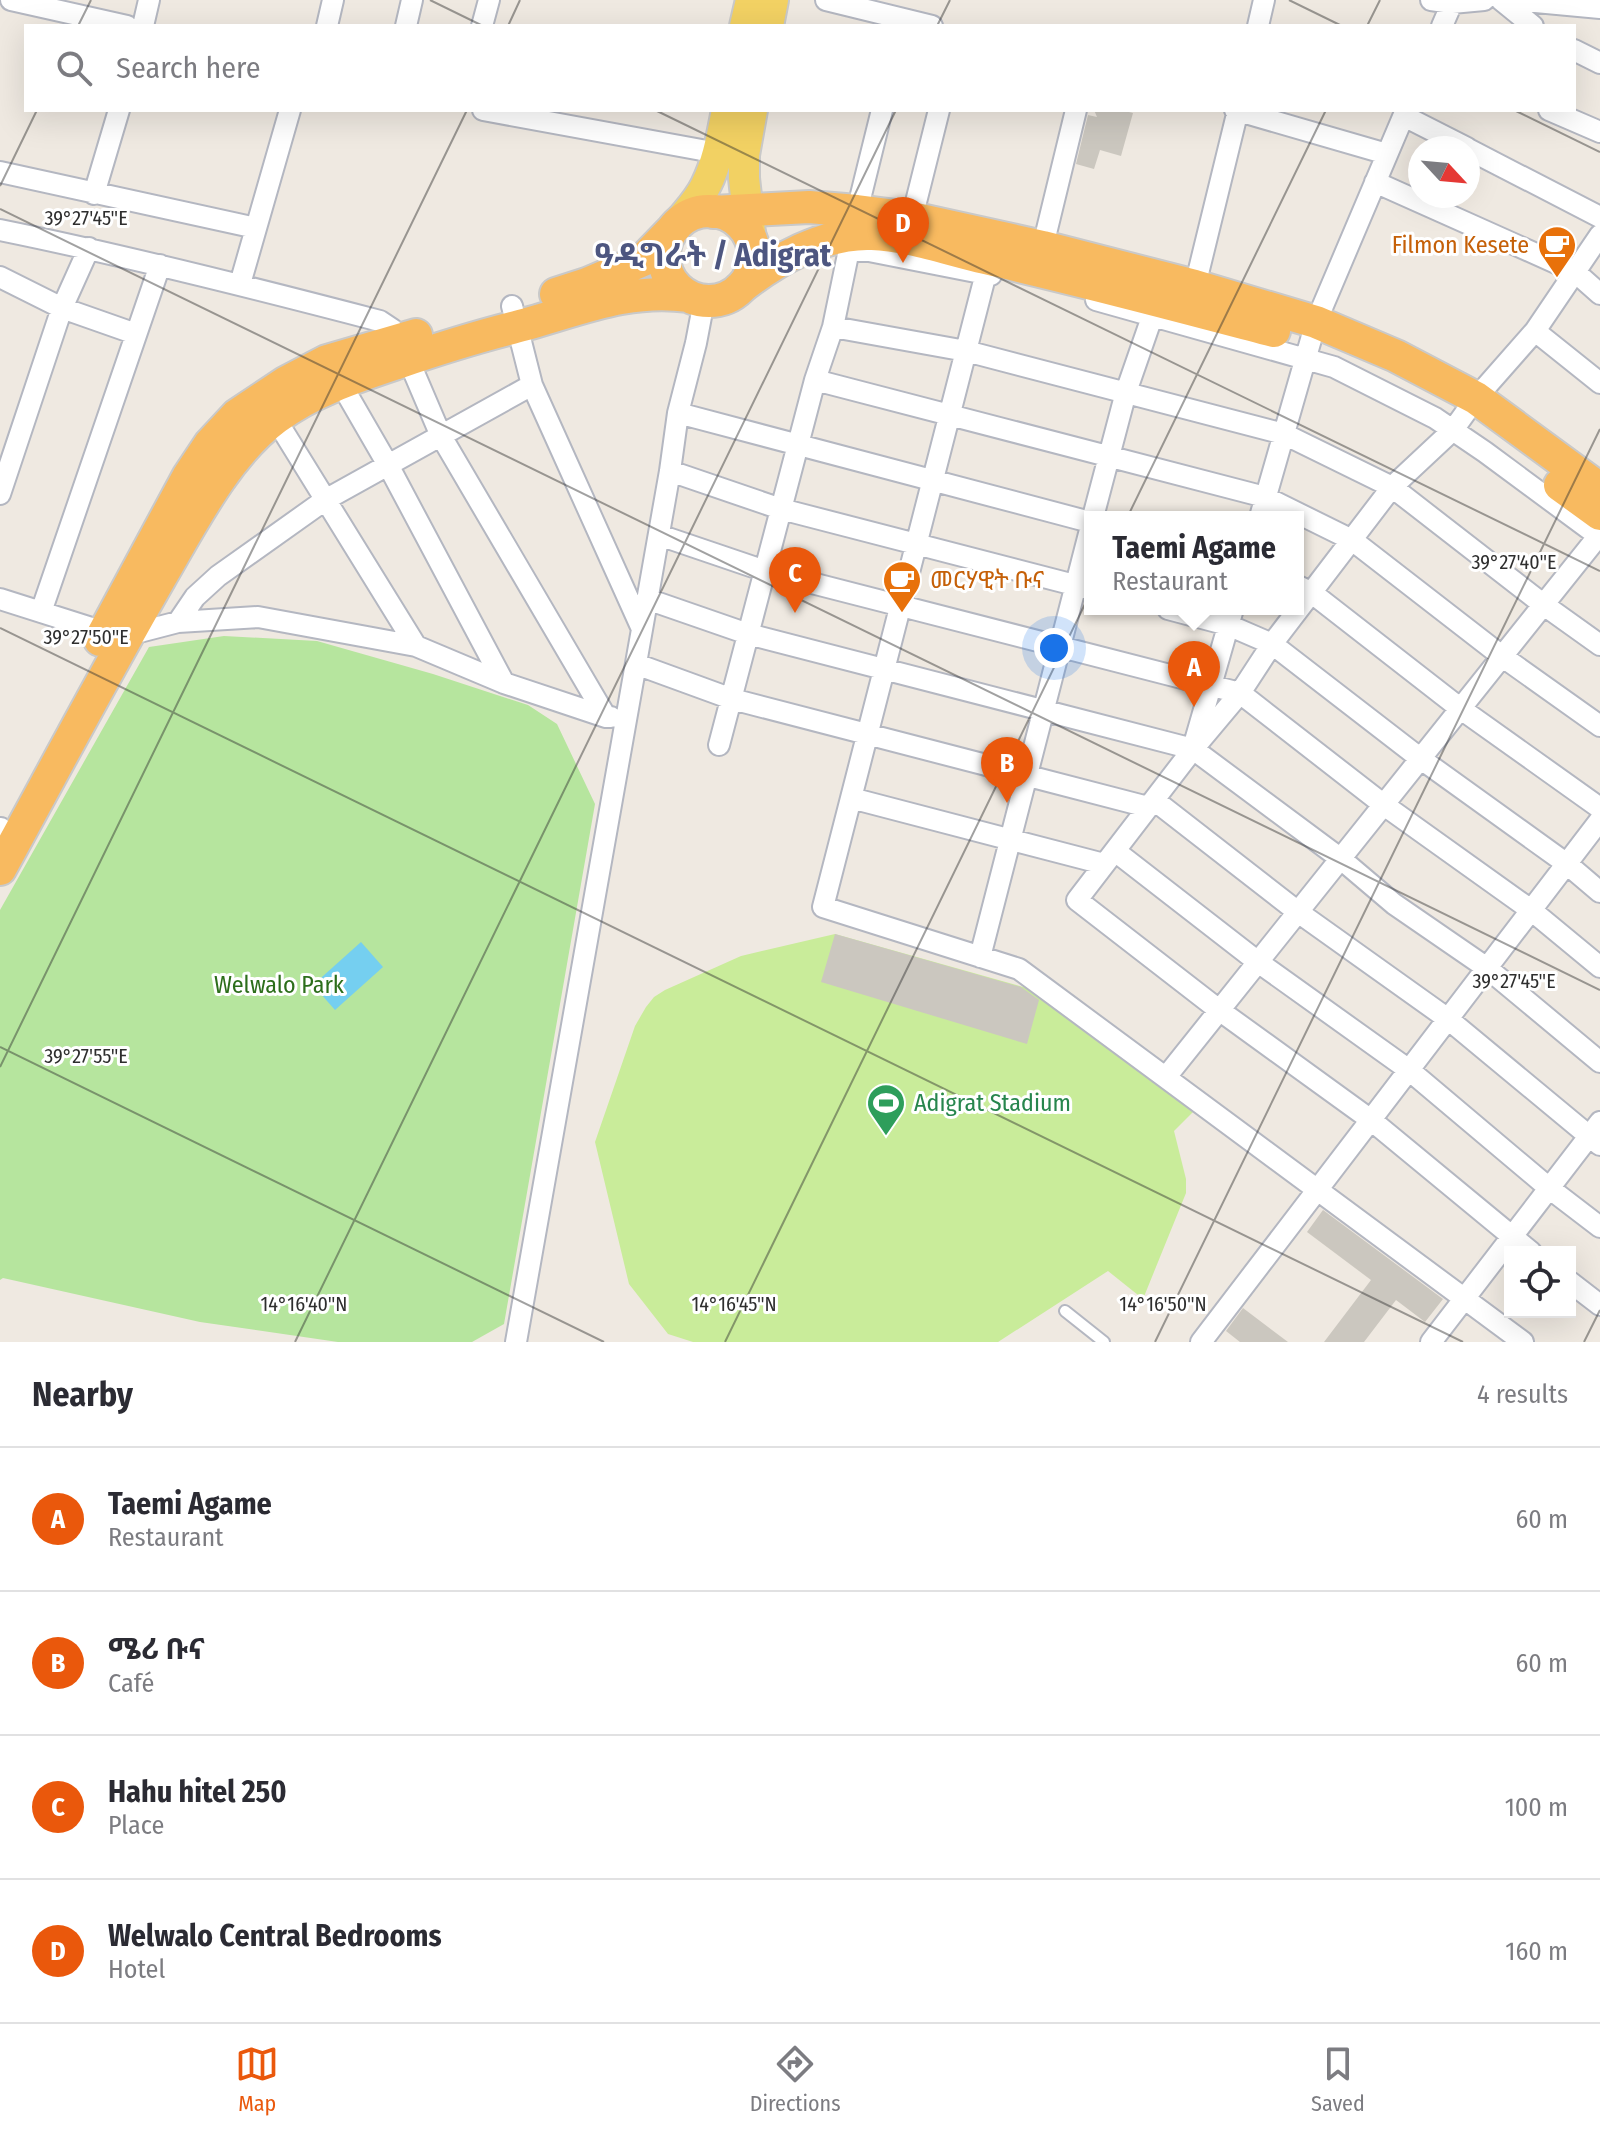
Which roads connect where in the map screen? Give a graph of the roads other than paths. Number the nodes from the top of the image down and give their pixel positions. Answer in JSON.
{"nodes":[{"id":1,"x":11,"y":0,"type":"edge"},
{"id":2,"x":149,"y":0,"type":"edge"},
{"id":3,"x":333,"y":0,"type":"edge"},
{"id":4,"x":412,"y":0,"type":"edge"},
{"id":5,"x":489,"y":0,"type":"edge"},
{"id":6,"x":751,"y":0,"type":"edge"},
{"id":7,"x":773,"y":0,"type":"edge"},
{"id":8,"x":826,"y":0,"type":"edge"},
{"id":9,"x":1264,"y":0,"type":"edge"},
{"id":10,"x":1431,"y":0,"type":"edge"},
{"id":11,"x":1484,"y":0,"type":"edge"},
{"id":12,"x":1501,"y":0,"type":"edge"},
{"id":13,"x":1515,"y":0,"type":"edge"},
{"id":14,"x":1452,"y":3,"type":"junction"},
{"id":15,"x":1600,"y":8,"type":"edge"},
{"id":16,"x":903,"y":23,"type":"edge"},
{"id":17,"x":118,"y":24,"type":"edge"},
{"id":18,"x":143,"y":24,"type":"edge"},
{"id":19,"x":327,"y":24,"type":"edge"},
{"id":20,"x":406,"y":24,"type":"edge"},
{"id":21,"x":483,"y":24,"type":"edge"},
{"id":22,"x":745,"y":24,"type":"edge"},
{"id":23,"x":768,"y":24,"type":"edge"},
{"id":24,"x":1258,"y":24,"type":"edge"},
{"id":25,"x":1443,"y":24,"type":"edge"},
{"id":26,"x":1531,"y":24,"type":"edge"},
{"id":27,"x":1576,"y":51,"type":"edge"},
{"id":28,"x":1600,"y":63,"type":"edge"},
{"id":29,"x":118,"y":112,"type":"edge"},
{"id":30,"x":289,"y":112,"type":"edge"},
{"id":31,"x":494,"y":112,"type":"edge"},
{"id":32,"x":727,"y":112,"type":"edge"},
{"id":33,"x":752,"y":112,"type":"edge"},
{"id":34,"x":882,"y":112,"type":"edge"},
{"id":35,"x":938,"y":112,"type":"edge"},
{"id":36,"x":1076,"y":112,"type":"edge"},
{"id":37,"x":1237,"y":112,"type":"edge"},
{"id":38,"x":1244,"y":112,"type":"edge"},
{"id":39,"x":1554,"y":112,"type":"edge"},
{"id":40,"x":1405,"y":113,"type":"edge"},
{"id":41,"x":1600,"y":132,"type":"edge"},
{"id":42,"x":1446,"y":136,"type":"edge"},
{"id":43,"x":718,"y":153,"type":"junction"},
{"id":44,"x":1387,"y":154,"type":"junction"},
{"id":45,"x":1480,"y":155,"type":"edge"},
{"id":46,"x":0,"y":172,"type":"edge"},
{"id":47,"x":1375,"y":182,"type":"junction"},
{"id":48,"x":94,"y":194,"type":"junction"},
{"id":49,"x":747,"y":210,"type":"junction"},
{"id":50,"x":713,"y":212,"type":"junction"},
{"id":51,"x":1600,"y":217,"type":"edge"},
{"id":52,"x":912,"y":218,"type":"junction"},
{"id":53,"x":678,"y":224,"type":"junction"},
{"id":54,"x":256,"y":228,"type":"junction"},
{"id":55,"x":0,"y":230,"type":"edge"},
{"id":56,"x":852,"y":233,"type":"junction"},
{"id":57,"x":1600,"y":235,"type":"edge"},
{"id":58,"x":751,"y":242,"type":"junction"},
{"id":59,"x":89,"y":248,"type":"junction"},
{"id":60,"x":1040,"y":258,"type":"junction"},
{"id":61,"x":160,"y":265,"type":"junction"},
{"id":62,"x":1574,"y":271,"type":"junction"},
{"id":63,"x":986,"y":273,"type":"junction"},
{"id":64,"x":0,"y":277,"type":"edge"},
{"id":65,"x":240,"y":284,"type":"junction"},
{"id":66,"x":1195,"y":286,"type":"junction"},
{"id":67,"x":739,"y":289,"type":"junction"},
{"id":68,"x":1600,"y":294,"type":"edge"},
{"id":69,"x":696,"y":298,"type":"junction"},
{"id":70,"x":62,"y":308,"type":"junction"},
{"id":71,"x":514,"y":317,"type":"junction"},
{"id":72,"x":1152,"y":317,"type":"junction"},
{"id":73,"x":833,"y":327,"type":"junction"},
{"id":74,"x":1535,"y":331,"type":"junction"},
{"id":75,"x":136,"y":334,"type":"junction"},
{"id":76,"x":1311,"y":340,"type":"junction"},
{"id":77,"x":404,"y":350,"type":"junction"},
{"id":78,"x":966,"y":351,"type":"junction"},
{"id":79,"x":815,"y":380,"type":"junction"},
{"id":80,"x":340,"y":382,"type":"junction"},
{"id":81,"x":1600,"y":383,"type":"edge"},
{"id":82,"x":532,"y":385,"type":"junction"},
{"id":83,"x":1126,"y":392,"type":"junction"},
{"id":84,"x":678,"y":413,"type":"junction"},
{"id":85,"x":949,"y":415,"type":"junction"},
{"id":86,"x":1464,"y":415,"type":"junction"},
{"id":87,"x":275,"y":418,"type":"junction"},
{"id":88,"x":1284,"y":434,"type":"junction"},
{"id":89,"x":441,"y":436,"type":"junction"},
{"id":90,"x":798,"y":446,"type":"junction"},
{"id":91,"x":1109,"y":456,"type":"junction"},
{"id":92,"x":388,"y":465,"type":"junction"},
{"id":93,"x":670,"y":471,"type":"junction"},
{"id":94,"x":932,"y":480,"type":"junction"},
{"id":95,"x":1392,"y":487,"type":"junction"},
{"id":96,"x":1600,"y":489,"type":"edge"},
{"id":97,"x":0,"y":494,"type":"edge"},
{"id":98,"x":325,"y":500,"type":"junction"},
{"id":99,"x":1262,"y":507,"type":"edge"},
{"id":100,"x":781,"y":509,"type":"junction"},
{"id":101,"x":1094,"y":511,"type":"edge"},
{"id":102,"x":1084,"y":517,"type":"edge"},
{"id":103,"x":1304,"y":522,"type":"edge"},
{"id":104,"x":1600,"y":530,"type":"edge"},
{"id":105,"x":659,"y":535,"type":"junction"},
{"id":106,"x":1352,"y":540,"type":"junction"},
{"id":107,"x":916,"y":544,"type":"junction"},
{"id":108,"x":765,"y":571,"type":"junction"},
{"id":109,"x":1083,"y":587,"type":"edge"},
{"id":110,"x":1305,"y":590,"type":"edge"},
{"id":111,"x":0,"y":599,"type":"edge"},
{"id":112,"x":647,"y":599,"type":"junction"},
{"id":113,"x":1544,"y":605,"type":"junction"},
{"id":114,"x":900,"y":606,"type":"junction"},
{"id":115,"x":41,"y":612,"type":"junction"},
{"id":116,"x":1290,"y":615,"type":"edge"},
{"id":117,"x":1231,"y":617,"type":"edge"},
{"id":118,"x":178,"y":622,"type":"junction"},
{"id":119,"x":642,"y":629,"type":"junction"},
{"id":120,"x":116,"y":634,"type":"junction"},
{"id":121,"x":748,"y":634,"type":"junction"},
{"id":122,"x":1272,"y":644,"type":"junction"},
{"id":123,"x":1600,"y":645,"type":"edge"},
{"id":124,"x":416,"y":646,"type":"junction"},
{"id":125,"x":1059,"y":648,"type":"junction"},
{"id":126,"x":1503,"y":657,"type":"junction"},
{"id":127,"x":636,"y":664,"type":"junction"},
{"id":128,"x":884,"y":669,"type":"junction"},
{"id":129,"x":504,"y":683,"type":"junction"},
{"id":130,"x":1210,"y":687,"type":"junction"},
{"id":131,"x":1240,"y":693,"type":"junction"},
{"id":132,"x":732,"y":699,"type":"junction"},
{"id":133,"x":1461,"y":709,"type":"junction"},
{"id":134,"x":1043,"y":711,"type":"junction"},
{"id":135,"x":627,"y":714,"type":"junction"},
{"id":136,"x":606,"y":717,"type":"junction"},
{"id":137,"x":1600,"y":726,"type":"edge"},
{"id":138,"x":867,"y":734,"type":"junction"},
{"id":139,"x":719,"y":745,"type":"dead end"},
{"id":140,"x":1193,"y":749,"type":"junction"},
{"id":141,"x":1421,"y":759,"type":"junction"},
{"id":142,"x":1026,"y":775,"type":"junction"},
{"id":143,"x":851,"y":798,"type":"junction"},
{"id":144,"x":1151,"y":804,"type":"junction"},
{"id":145,"x":1384,"y":805,"type":"junction"},
{"id":146,"x":1600,"y":808,"type":"edge"},
{"id":147,"x":1600,"y":820,"type":"edge"},
{"id":148,"x":0,"y":829,"type":"edge"},
{"id":149,"x":1009,"y":839,"type":"junction"},
{"id":150,"x":1110,"y":858,"type":"junction"},
{"id":151,"x":1341,"y":859,"type":"junction"},
{"id":152,"x":1567,"y":864,"type":"junction"},
{"id":153,"x":0,"y":869,"type":"edge"},
{"id":154,"x":1600,"y":892,"type":"edge"},
{"id":155,"x":1531,"y":910,"type":"junction"},
{"id":156,"x":1298,"y":912,"type":"junction"},
{"id":157,"x":980,"y":957,"type":"junction"},
{"id":158,"x":1258,"y":962,"type":"junction"},
{"id":159,"x":1600,"y":967,"type":"edge"},
{"id":160,"x":1487,"y":968,"type":"junction"},
{"id":161,"x":1219,"y":1010,"type":"junction"},
{"id":162,"x":1448,"y":1019,"type":"junction"},
{"id":163,"x":1600,"y":1062,"type":"edge"},
{"id":164,"x":1409,"y":1070,"type":"junction"},
{"id":165,"x":1166,"y":1077,"type":"junction"},
{"id":166,"x":1371,"y":1120,"type":"junction"},
{"id":167,"x":1596,"y":1135,"type":"edge"},
{"id":168,"x":1549,"y":1188,"type":"junction"},
{"id":169,"x":1318,"y":1190,"type":"junction"},
{"id":170,"x":1600,"y":1227,"type":"edge"},
{"id":171,"x":1512,"y":1237,"type":"junction"},
{"id":172,"x":1523,"y":1246,"type":"edge"},
{"id":173,"x":1576,"y":1287,"type":"edge"},
{"id":174,"x":1464,"y":1298,"type":"junction"},
{"id":175,"x":1600,"y":1305,"type":"edge"},
{"id":176,"x":1065,"y":1311,"type":"dead end"},
{"id":177,"x":1205,"y":1341,"type":"edge"},
{"id":178,"x":516,"y":1342,"type":"edge"},
{"id":179,"x":1104,"y":1342,"type":"edge"},
{"id":180,"x":1431,"y":1342,"type":"edge"},
{"id":181,"x":1523,"y":1342,"type":"edge"}],
"edges":[{"from":1,"to":17,"type":"street"},
{"from":2,"to":18,"type":"street"},
{"from":3,"to":19,"type":"street"},
{"from":4,"to":20,"type":"street"},
{"from":5,"to":21,"type":"street"},
{"from":6,"to":22,"type":"main road"},
{"from":7,"to":23,"type":"main road"},
{"from":8,"to":16,"type":"street"},
{"from":9,"to":24,"type":"street"},
{"from":10,"to":14,"type":"street"},
{"from":11,"to":14,"type":"street"},
{"from":12,"to":26,"type":"street"},
{"from":13,"to":15,"type":"street"},
{"from":14,"to":25,"type":"street"},
{"from":27,"to":28,"type":"street"},
{"from":29,"to":48,"type":"street"},
{"from":30,"to":54,"type":"street"},
{"from":31,"to":43,"type":"street"},
{"from":32,"to":43,"type":"main road"},
{"from":33,"to":49,"type":"main road"},
{"from":34,"to":56,"type":"street"},
{"from":35,"to":52,"type":"street"},
{"from":36,"to":60,"type":"street"},
{"from":37,"to":66,"type":"street"},
{"from":38,"to":44,"type":"street"},
{"from":39,"to":41,"type":"street"},
{"from":40,"to":42,"type":"street"},
{"from":40,"to":44,"type":"street"},
{"from":43,"to":53,"type":"main road"},
{"from":44,"to":47,"type":"street"},
{"from":45,"to":51,"type":"street"},
{"from":46,"to":48,"type":"street"},
{"from":47,"to":62,"type":"street"},
{"from":47,"to":76,"type":"street"},
{"from":48,"to":54,"type":"street"},
{"from":49,"to":50,"type":"highway"},
{"from":49,"to":56,"type":"highway"},
{"from":49,"to":58,"type":"main road"},
{"from":50,"to":53,"type":"highway"},
{"from":50,"to":58,"type":"highway"},
{"from":52,"to":56,"type":"highway"},
{"from":52,"to":60,"type":"highway"},
{"from":53,"to":69,"type":"highway"},
{"from":53,"to":71,"type":"highway"},
{"from":54,"to":65,"type":"street"},
{"from":55,"to":59,"type":"street"},
{"from":56,"to":60,"type":"highway"},
{"from":56,"to":63,"type":"street"},
{"from":56,"to":67,"type":"highway"},
{"from":56,"to":73,"type":"street"},
{"from":57,"to":62,"type":"street"},
{"from":58,"to":67,"type":"highway"},
{"from":59,"to":61,"type":"street"},
{"from":59,"to":70,"type":"street"},
{"from":60,"to":66,"type":"highway"},
{"from":60,"to":76,"type":"highway"},
{"from":61,"to":65,"type":"street"},
{"from":61,"to":75,"type":"street"},
{"from":62,"to":68,"type":"street"},
{"from":62,"to":74,"type":"street"},
{"from":63,"to":72,"type":"street"},
{"from":63,"to":78,"type":"street"},
{"from":64,"to":70,"type":"street"},
{"from":65,"to":77,"type":"street"},
{"from":66,"to":76,"type":"highway"},
{"from":67,"to":69,"type":"highway"},
{"from":69,"to":71,"type":"highway"},
{"from":69,"to":84,"type":"street"},
{"from":70,"to":75,"type":"street"},
{"from":70,"to":97,"type":"street"},
{"from":71,"to":77,"type":"highway"},
{"from":71,"to":82,"type":"street"},
{"from":72,"to":76,"type":"street"},
{"from":72,"to":83,"type":"street"},
{"from":73,"to":78,"type":"street"},
{"from":73,"to":79,"type":"street"},
{"from":74,"to":81,"type":"street"},
{"from":74,"to":86,"type":"street"},
{"from":75,"to":115,"type":"street"},
{"from":76,"to":86,"type":"highway"},
{"from":76,"to":88,"type":"street"},
{"from":77,"to":80,"type":"highway"},
{"from":77,"to":89,"type":"street"},
{"from":77,"to":120,"type":"highway"},
{"from":78,"to":83,"type":"street"},
{"from":78,"to":85,"type":"street"},
{"from":79,"to":85,"type":"street"},
{"from":79,"to":90,"type":"street"},
{"from":80,"to":87,"type":"highway"},
{"from":80,"to":92,"type":"street"},
{"from":82,"to":89,"type":"street"},
{"from":82,"to":119,"type":"street"},
{"from":83,"to":88,"type":"street"},
{"from":83,"to":91,"type":"street"},
{"from":84,"to":90,"type":"street"},
{"from":84,"to":93,"type":"street"},
{"from":85,"to":91,"type":"street"},
{"from":85,"to":94,"type":"street"},
{"from":86,"to":95,"type":"street"},
{"from":86,"to":96,"type":"highway"},
{"from":86,"to":104,"type":"highway"},
{"from":87,"to":98,"type":"street"},
{"from":87,"to":120,"type":"highway"},
{"from":88,"to":95,"type":"street"},
{"from":88,"to":99,"type":"street"},
{"from":89,"to":92,"type":"street"},
{"from":89,"to":136,"type":"street"},
{"from":90,"to":94,"type":"street"},
{"from":90,"to":100,"type":"street"},
{"from":91,"to":99,"type":"street"},
{"from":91,"to":101,"type":"street"},
{"from":92,"to":98,"type":"street"},
{"from":92,"to":129,"type":"street"},
{"from":93,"to":100,"type":"street"},
{"from":93,"to":105,"type":"street"},
{"from":94,"to":102,"type":"street"},
{"from":94,"to":107,"type":"street"},
{"from":95,"to":106,"type":"street"},
{"from":95,"to":113,"type":"street"},
{"from":98,"to":118,"type":"street"},
{"from":98,"to":124,"type":"street"},
{"from":100,"to":107,"type":"street"},
{"from":100,"to":108,"type":"street"},
{"from":103,"to":106,"type":"street"},
{"from":104,"to":113,"type":"street"},
{"from":105,"to":108,"type":"street"},
{"from":105,"to":112,"type":"street"},
{"from":106,"to":110,"type":"street"},
{"from":106,"to":126,"type":"street"},
{"from":107,"to":109,"type":"street"},
{"from":107,"to":114,"type":"street"},
{"from":108,"to":114,"type":"street"},
{"from":108,"to":121,"type":"street"},
{"from":109,"to":125,"type":"street"},
{"from":110,"to":133,"type":"street"},
{"from":111,"to":115,"type":"street"},
{"from":112,"to":119,"type":"street"},
{"from":112,"to":121,"type":"street"},
{"from":113,"to":123,"type":"street"},
{"from":113,"to":126,"type":"street"},
{"from":114,"to":125,"type":"street"},
{"from":114,"to":128,"type":"street"},
{"from":115,"to":120,"type":"street"},
{"from":116,"to":122,"type":"street"},
{"from":117,"to":122,"type":"street"},
{"from":117,"to":130,"type":"street"},
{"from":118,"to":120,"type":"street"},
{"from":118,"to":124,"type":"street"},
{"from":119,"to":127,"type":"street"},
{"from":120,"to":148,"type":"highway"},
{"from":120,"to":153,"type":"highway"},
{"from":121,"to":128,"type":"street"},
{"from":121,"to":132,"type":"street"},
{"from":122,"to":131,"type":"street"},
{"from":122,"to":141,"type":"street"},
{"from":124,"to":129,"type":"street"},
{"from":125,"to":130,"type":"street"},
{"from":125,"to":134,"type":"street"},
{"from":126,"to":133,"type":"street"},
{"from":126,"to":137,"type":"street"},
{"from":127,"to":132,"type":"street"},
{"from":127,"to":135,"type":"street"},
{"from":128,"to":134,"type":"street"},
{"from":128,"to":138,"type":"street"},
{"from":129,"to":136,"type":"street"},
{"from":130,"to":131,"type":"street"},
{"from":130,"to":140,"type":"street"},
{"from":131,"to":140,"type":"street"},
{"from":131,"to":145,"type":"street"},
{"from":132,"to":138,"type":"street"},
{"from":132,"to":139,"type":"street"},
{"from":133,"to":141,"type":"street"},
{"from":133,"to":146,"type":"street"},
{"from":134,"to":140,"type":"street"},
{"from":134,"to":142,"type":"street"},
{"from":135,"to":136,"type":"street"},
{"from":135,"to":178,"type":"street"},
{"from":138,"to":142,"type":"street"},
{"from":138,"to":143,"type":"street"},
{"from":140,"to":144,"type":"street"},
{"from":140,"to":151,"type":"street"},
{"from":141,"to":145,"type":"street"},
{"from":141,"to":152,"type":"street"},
{"from":142,"to":144,"type":"street"},
{"from":142,"to":149,"type":"street"},
{"from":143,"to":149,"type":"street"},
{"from":143,"to":157,"type":"street"},
{"from":144,"to":150,"type":"street"},
{"from":144,"to":156,"type":"street"},
{"from":145,"to":151,"type":"street"},
{"from":145,"to":155,"type":"street"},
{"from":147,"to":152,"type":"street"},
{"from":149,"to":150,"type":"street"},
{"from":149,"to":157,"type":"street"},
{"from":150,"to":158,"type":"street"},
{"from":150,"to":161,"type":"street"},
{"from":151,"to":156,"type":"street"},
{"from":151,"to":160,"type":"street"},
{"from":152,"to":154,"type":"street"},
{"from":152,"to":155,"type":"street"},
{"from":155,"to":159,"type":"street"},
{"from":155,"to":160,"type":"street"},
{"from":156,"to":158,"type":"street"},
{"from":156,"to":162,"type":"street"},
{"from":157,"to":165,"type":"street"},
{"from":158,"to":161,"type":"street"},
{"from":158,"to":164,"type":"street"},
{"from":160,"to":162,"type":"street"},
{"from":160,"to":163,"type":"street"},
{"from":161,"to":165,"type":"street"},
{"from":161,"to":166,"type":"street"},
{"from":162,"to":164,"type":"street"},
{"from":162,"to":167,"type":"street"},
{"from":164,"to":166,"type":"street"},
{"from":164,"to":168,"type":"street"},
{"from":165,"to":169,"type":"street"},
{"from":166,"to":169,"type":"street"},
{"from":166,"to":171,"type":"street"},
{"from":167,"to":168,"type":"street"},
{"from":168,"to":170,"type":"street"},
{"from":168,"to":171,"type":"street"},
{"from":169,"to":174,"type":"street"},
{"from":169,"to":177,"type":"street"},
{"from":171,"to":172,"type":"street"},
{"from":171,"to":174,"type":"street"},
{"from":173,"to":175,"type":"street"},
{"from":174,"to":180,"type":"street"},
{"from":174,"to":181,"type":"street"},
{"from":176,"to":179,"type":"lane"}]}
